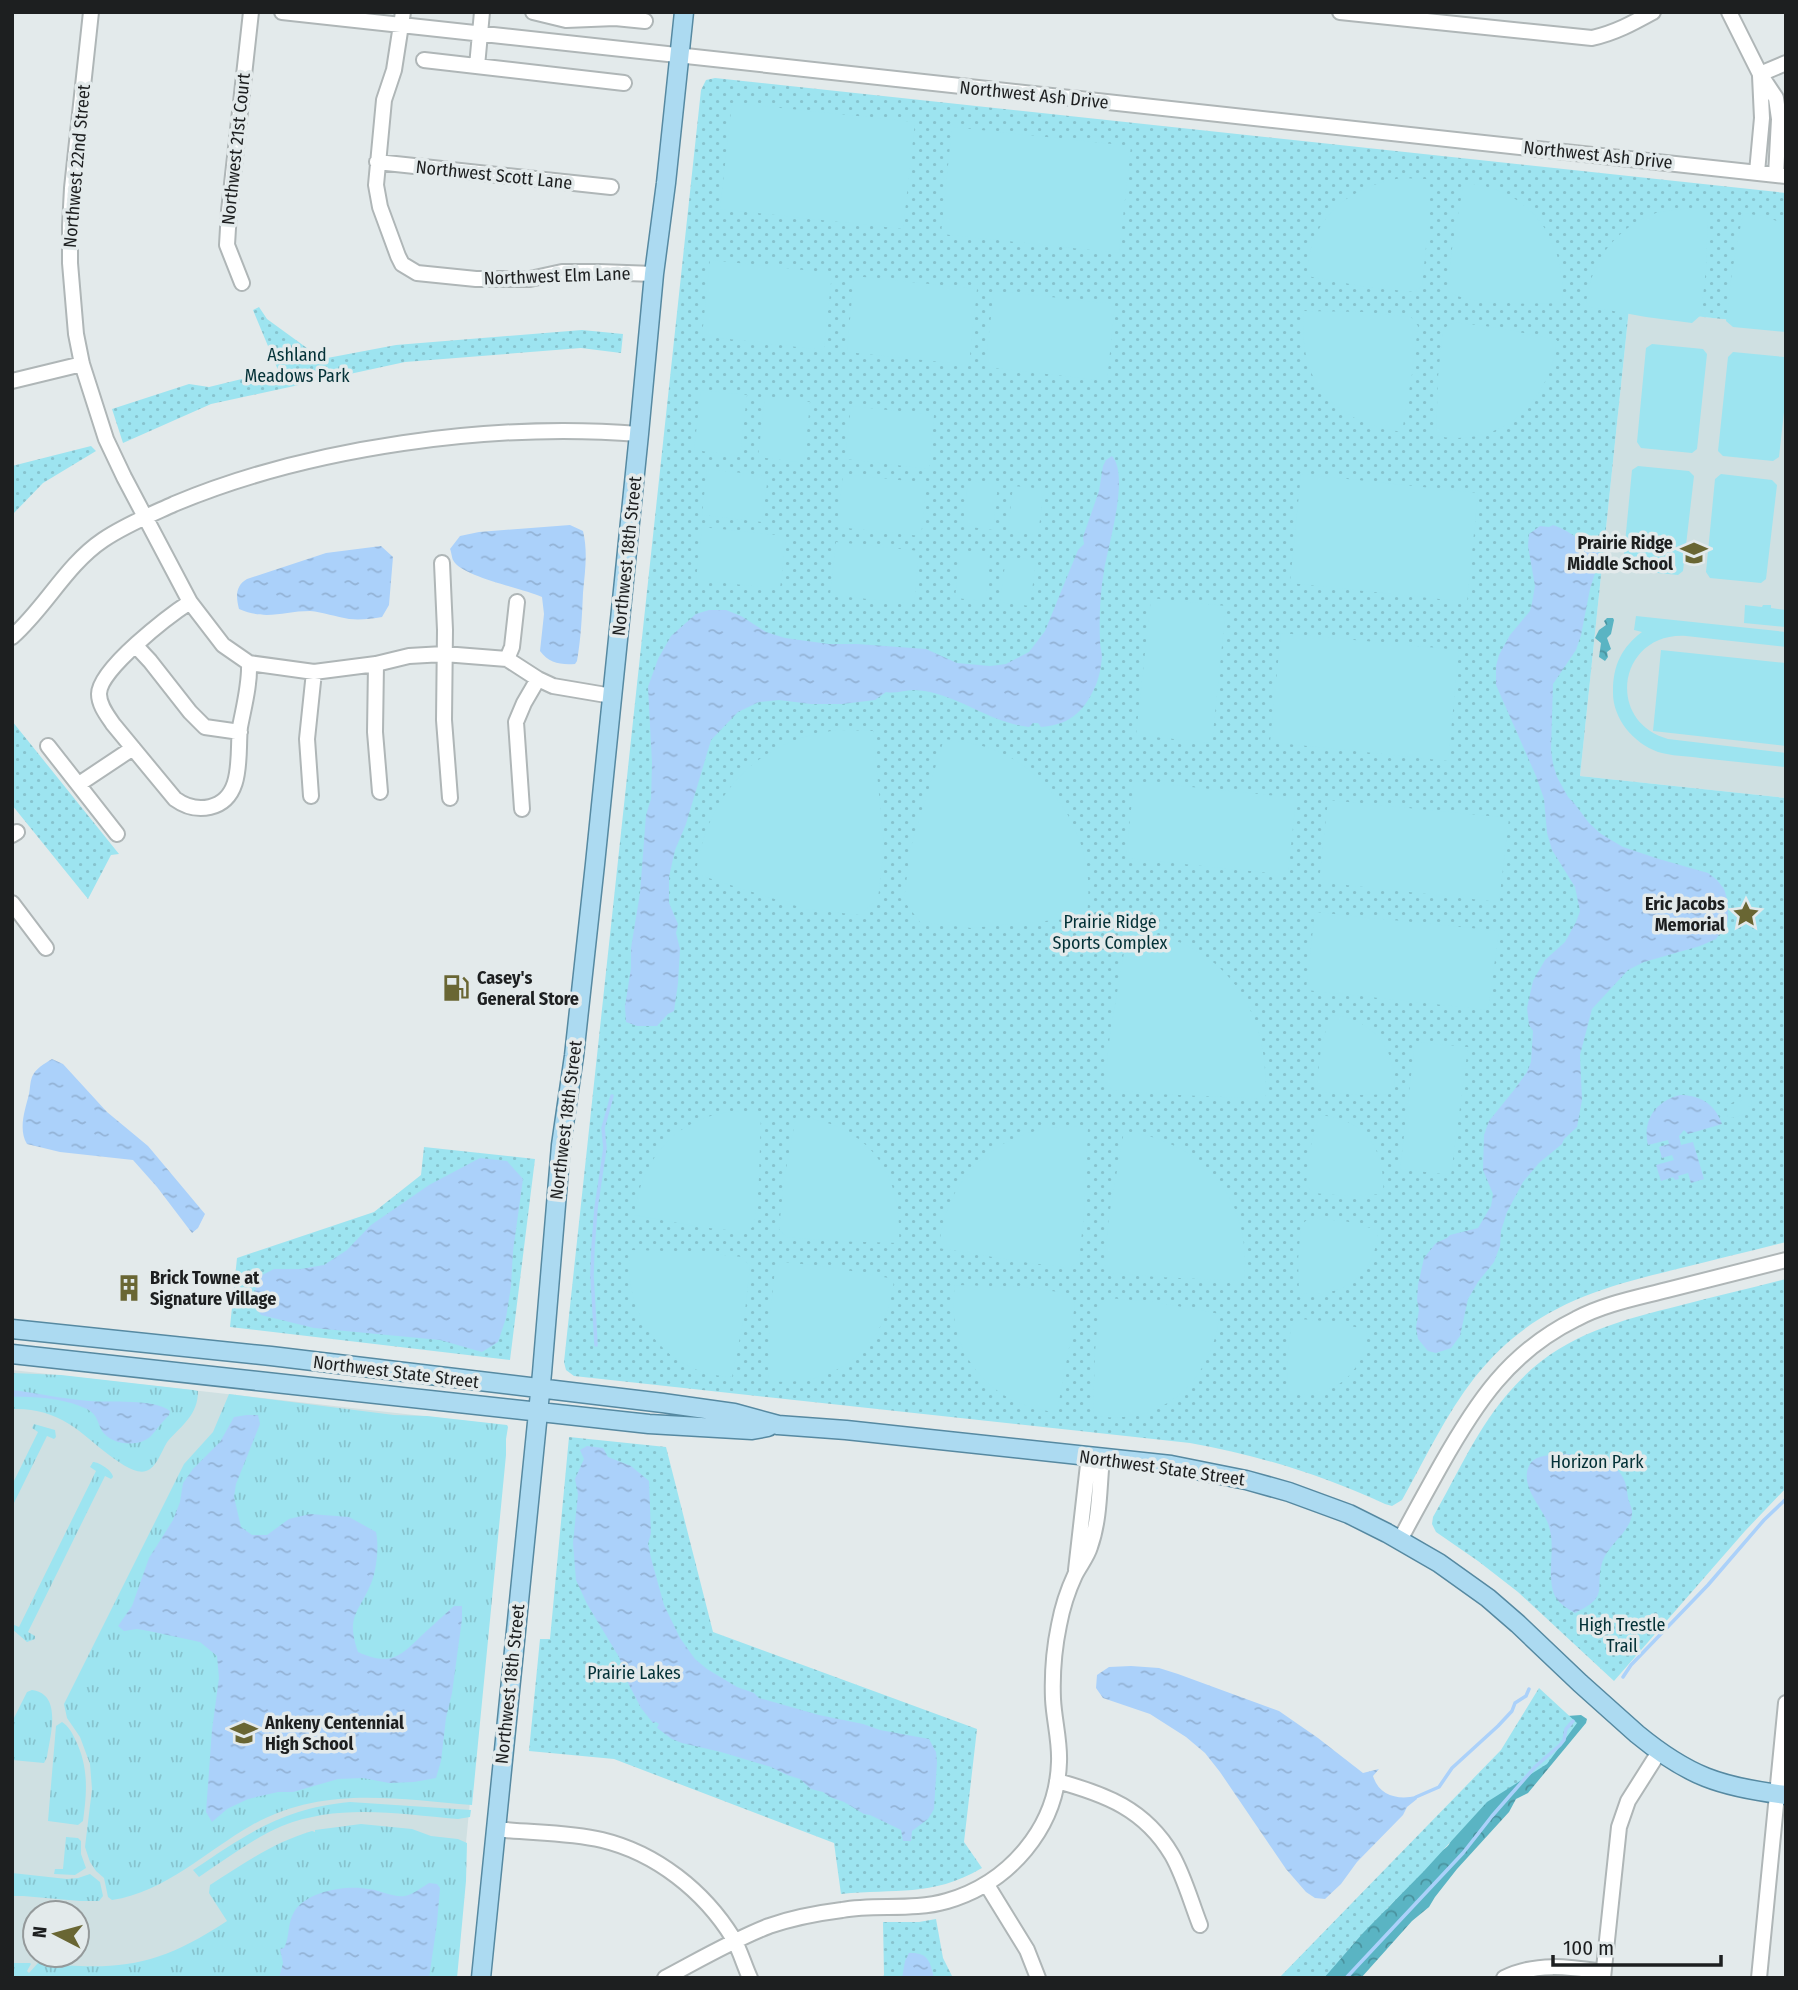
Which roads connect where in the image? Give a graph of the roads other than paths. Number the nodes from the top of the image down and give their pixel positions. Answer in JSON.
{"nodes":[{"id":1,"x":91,"y":12,"type":"edge"},
{"id":2,"x":251,"y":12,"type":"edge"},
{"id":3,"x":282,"y":12,"type":"edge"},
{"id":4,"x":482,"y":12,"type":"edge"},
{"id":5,"x":533,"y":12,"type":"edge"},
{"id":6,"x":684,"y":12,"type":"edge"},
{"id":7,"x":1340,"y":12,"type":"edge"},
{"id":8,"x":1653,"y":12,"type":"edge"},
{"id":9,"x":1730,"y":12,"type":"edge"},
{"id":10,"x":402,"y":19,"type":"edge"},
{"id":11,"x":645,"y":21,"type":"dead end"},
{"id":12,"x":481,"y":34,"type":"junction"},
{"id":13,"x":679,"y":56,"type":"junction"},
{"id":14,"x":424,"y":60,"type":"dead end"},
{"id":15,"x":1786,"y":63,"type":"edge"},
{"id":16,"x":478,"y":66,"type":"junction"},
{"id":17,"x":1760,"y":74,"type":"junction"},
{"id":18,"x":624,"y":83,"type":"dead end"},
{"id":19,"x":377,"y":162,"type":"junction"},
{"id":20,"x":1757,"y":172,"type":"junction"},
{"id":21,"x":1781,"y":175,"type":"edge"},
{"id":22,"x":611,"y":187,"type":"dead end"},
{"id":23,"x":654,"y":274,"type":"junction"},
{"id":24,"x":242,"y":283,"type":"dead end"},
{"id":25,"x":82,"y":364,"type":"junction"},
{"id":26,"x":12,"y":381,"type":"edge"},
{"id":27,"x":639,"y":434,"type":"junction"},
{"id":28,"x":145,"y":517,"type":"junction"},
{"id":29,"x":442,"y":563,"type":"dead end"},
{"id":30,"x":190,"y":602,"type":"junction"},
{"id":31,"x":517,"y":602,"type":"dead end"},
{"id":32,"x":12,"y":636,"type":"edge"},
{"id":33,"x":136,"y":646,"type":"junction"},
{"id":34,"x":444,"y":654,"type":"junction"},
{"id":35,"x":506,"y":659,"type":"junction"},
{"id":36,"x":249,"y":663,"type":"junction"},
{"id":37,"x":376,"y":664,"type":"junction"},
{"id":38,"x":314,"y":672,"type":"junction"},
{"id":39,"x":538,"y":679,"type":"junction"},
{"id":40,"x":612,"y":696,"type":"junction"},
{"id":41,"x":240,"y":732,"type":"junction"},
{"id":42,"x":48,"y":746,"type":"dead end"},
{"id":43,"x":133,"y":748,"type":"junction"},
{"id":44,"x":79,"y":784,"type":"junction"},
{"id":45,"x":380,"y":792,"type":"dead end"},
{"id":46,"x":311,"y":796,"type":"dead end"},
{"id":47,"x":450,"y":799,"type":"dead end"},
{"id":48,"x":522,"y":809,"type":"dead end"},
{"id":49,"x":117,"y":834,"type":"dead end"},
{"id":50,"x":12,"y":903,"type":"edge"},
{"id":51,"x":46,"y":948,"type":"dead end"},
{"id":52,"x":1786,"y":1260,"type":"edge"},
{"id":53,"x":12,"y":1329,"type":"edge"},
{"id":54,"x":12,"y":1354,"type":"edge"},
{"id":55,"x":539,"y":1390,"type":"junction"},
{"id":56,"x":537,"y":1412,"type":"junction"},
{"id":57,"x":778,"y":1425,"type":"junction"},
{"id":58,"x":1096,"y":1457,"type":"junction"},
{"id":59,"x":1400,"y":1540,"type":"junction"},
{"id":60,"x":1786,"y":1703,"type":"edge"},
{"id":61,"x":1659,"y":1752,"type":"junction"},
{"id":62,"x":1057,"y":1781,"type":"junction"},
{"id":63,"x":1781,"y":1795,"type":"edge"},
{"id":64,"x":495,"y":1829,"type":"junction"},
{"id":65,"x":987,"y":1885,"type":"junction"},
{"id":66,"x":1200,"y":1925,"type":"dead end"},
{"id":67,"x":735,"y":1941,"type":"junction"},
{"id":68,"x":1603,"y":1975,"type":"edge"},
{"id":69,"x":481,"y":1978,"type":"edge"},
{"id":70,"x":665,"y":1978,"type":"edge"},
{"id":71,"x":750,"y":1978,"type":"edge"},
{"id":72,"x":1038,"y":1978,"type":"edge"},
{"id":73,"x":1504,"y":1978,"type":"edge"},
{"id":74,"x":1759,"y":1978,"type":"edge"}],
"edges":[{"from":1,"to":25,"type":"street","name":"Northwest 22nd Street"},
{"from":2,"to":24,"type":"street","name":"Northwest 21st Court"},
{"from":3,"to":10,"type":"street","name":"Northwest Ash Drive"},
{"from":4,"to":12,"type":"street"},
{"from":5,"to":11,"type":"street"},
{"from":6,"to":13,"type":"main road","name":"Northwest 18th Street"},
{"from":7,"to":8,"type":"street"},
{"from":9,"to":17,"type":"street"},
{"from":10,"to":12,"type":"street","name":"Northwest Ash Drive"},
{"from":10,"to":19,"type":"street","name":"Northwest Elm Lane"},
{"from":12,"to":13,"type":"street","name":"Northwest Ash Drive"},
{"from":12,"to":16,"type":"street"},
{"from":13,"to":20,"type":"street","name":"Northwest Ash Drive"},
{"from":13,"to":23,"type":"main road","name":"Northwest 18th Street"},
{"from":14,"to":16,"type":"street"},
{"from":15,"to":17,"type":"street"},
{"from":16,"to":18,"type":"street"},
{"from":17,"to":20,"type":"street"},
{"from":17,"to":21,"type":"street"},
{"from":19,"to":22,"type":"street","name":"Northwest Scott Lane"},
{"from":19,"to":23,"type":"street","name":"Northwest Elm Lane"},
{"from":20,"to":21,"type":"street","name":"Northwest Ash Drive"},
{"from":23,"to":27,"type":"main road","name":"Northwest 18th Street"},
{"from":25,"to":26,"type":"street"},
{"from":25,"to":28,"type":"street","name":"Northwest 22nd Street"},
{"from":27,"to":28,"type":"street"},
{"from":27,"to":40,"type":"main road","name":"Northwest 18th Street"},
{"from":28,"to":30,"type":"street","name":"Northwest 22nd Street"},
{"from":28,"to":32,"type":"street"},
{"from":29,"to":34,"type":"street"},
{"from":30,"to":33,"type":"street"},
{"from":30,"to":36,"type":"street","name":"Northwest 22nd Street"},
{"from":31,"to":35,"type":"street"},
{"from":33,"to":41,"type":"street"},
{"from":33,"to":43,"type":"street"},
{"from":34,"to":35,"type":"street"},
{"from":34,"to":37,"type":"street"},
{"from":34,"to":47,"type":"street"},
{"from":35,"to":39,"type":"street"},
{"from":36,"to":38,"type":"street"},
{"from":36,"to":41,"type":"street"},
{"from":37,"to":38,"type":"street"},
{"from":37,"to":45,"type":"street"},
{"from":38,"to":46,"type":"street"},
{"from":39,"to":40,"type":"street"},
{"from":39,"to":48,"type":"street"},
{"from":40,"to":55,"type":"main road","name":"Northwest 18th Street"},
{"from":41,"to":43,"type":"street"},
{"from":42,"to":44,"type":"street"},
{"from":43,"to":44,"type":"street"},
{"from":44,"to":49,"type":"street"},
{"from":50,"to":51,"type":"street"},
{"from":52,"to":59,"type":"street"},
{"from":53,"to":55,"type":"main road","name":"Northwest State Street"},
{"from":54,"to":56,"type":"main road","name":"Northwest State Street"},
{"from":55,"to":56,"type":"main road","name":"Northwest 18th Street"},
{"from":55,"to":57,"type":"main road","name":"Northwest State Street"},
{"from":56,"to":57,"type":"main road","name":"Northwest State Street"},
{"from":56,"to":64,"type":"main road","name":"Northwest 18th Street"},
{"from":57,"to":58,"type":"main road","name":"Northwest State Street"},
{"from":58,"to":59,"type":"main road","name":"Northwest State Street"},
{"from":58,"to":62,"type":"street"},
{"from":59,"to":61,"type":"main road","name":"Northwest State Street"},
{"from":60,"to":63,"type":"street"},
{"from":61,"to":63,"type":"main road","name":"Northwest State Street"},
{"from":61,"to":68,"type":"street"},
{"from":62,"to":65,"type":"street"},
{"from":62,"to":66,"type":"street"},
{"from":63,"to":74,"type":"street"},
{"from":64,"to":67,"type":"street"},
{"from":64,"to":69,"type":"main road","name":"Northwest 18th Street"},
{"from":65,"to":67,"type":"street"},
{"from":65,"to":72,"type":"street"},
{"from":67,"to":70,"type":"street"},
{"from":67,"to":71,"type":"street"},
{"from":68,"to":73,"type":"street"}]}
